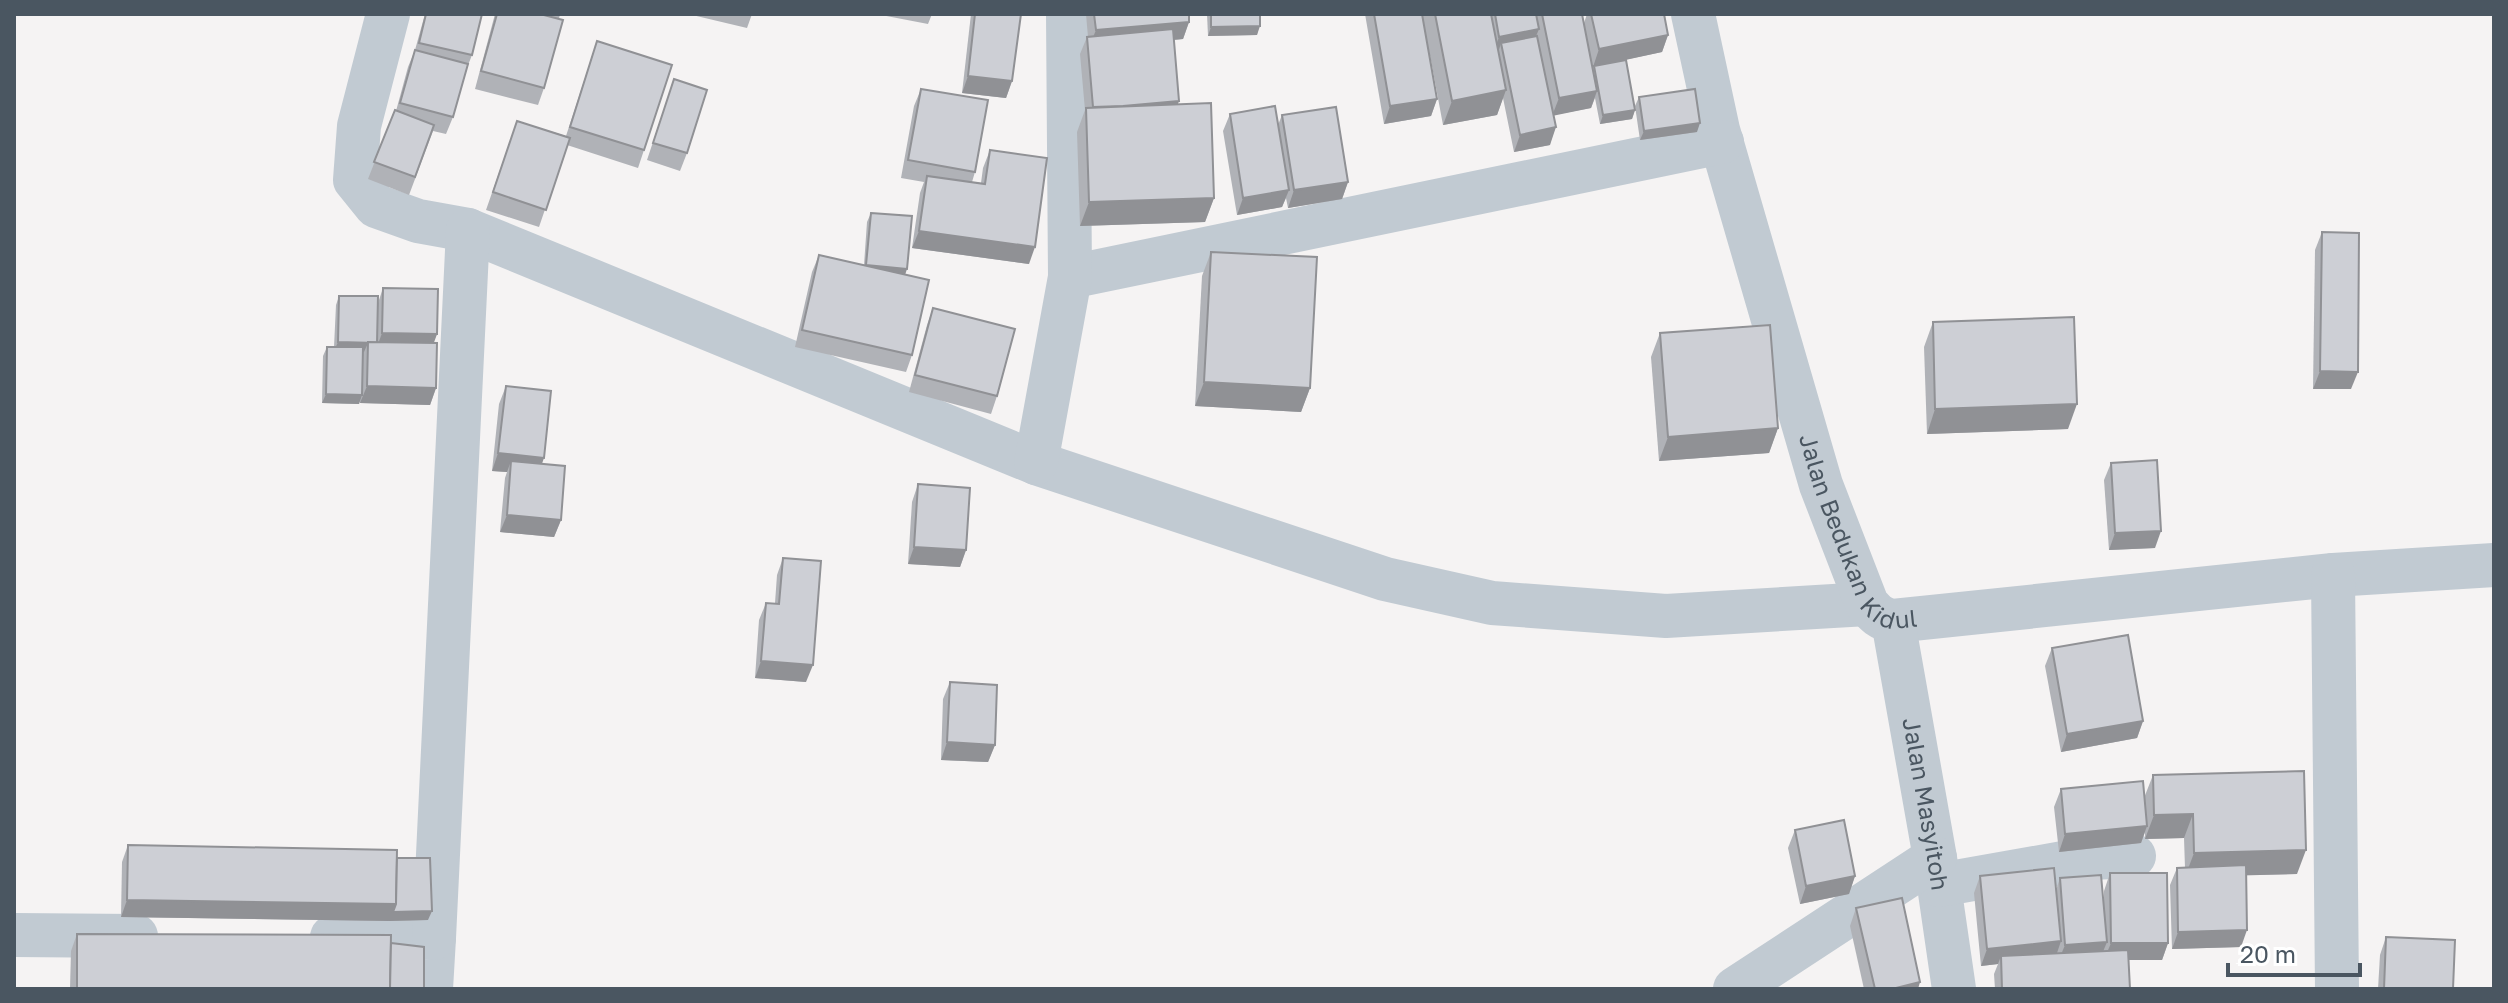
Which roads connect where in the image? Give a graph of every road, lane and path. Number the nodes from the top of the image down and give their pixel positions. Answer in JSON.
{"nodes":[{"id":1,"x":388,"y":14,"type":"edge"},
{"id":2,"x":1068,"y":14,"type":"edge"},
{"id":3,"x":1693,"y":14,"type":"edge"},
{"id":4,"x":1722,"y":142,"type":"junction"},
{"id":5,"x":468,"y":230,"type":"junction"},
{"id":6,"x":1070,"y":277,"type":"junction"},
{"id":7,"x":1036,"y":463,"type":"junction"},
{"id":8,"x":2494,"y":565,"type":"edge"},
{"id":9,"x":2333,"y":575,"type":"junction"},
{"id":10,"x":1880,"y":613,"type":"junction"},
{"id":11,"x":2134,"y":856,"type":"dead end"},
{"id":12,"x":1937,"y":871,"type":"junction"},
{"id":13,"x":14,"y":935,"type":"edge"},
{"id":14,"x":169,"y":936,"type":"edge"},
{"id":15,"x":294,"y":937,"type":"edge"},
{"id":16,"x":434,"y":938,"type":"junction"},
{"id":17,"x":431,"y":989,"type":"edge"},
{"id":18,"x":1735,"y":989,"type":"edge"},
{"id":19,"x":1954,"y":989,"type":"edge"},
{"id":20,"x":2337,"y":989,"type":"edge"}],
"edges":[{"from":1,"to":5,"type":"street"},
{"from":2,"to":6,"type":"street"},
{"from":3,"to":4,"type":"street","name":"Jalan Bedukan Kidul"},
{"from":4,"to":6,"type":"street"},
{"from":4,"to":10,"type":"street","name":"Jalan Bedukan Kidul"},
{"from":5,"to":7,"type":"street"},
{"from":5,"to":16,"type":"street"},
{"from":6,"to":7,"type":"street"},
{"from":7,"to":10,"type":"street"},
{"from":8,"to":9,"type":"street","name":"Jalan Bedukan Kidul"},
{"from":9,"to":10,"type":"street","name":"Jalan Bedukan Kidul"},
{"from":9,"to":20,"type":"street"},
{"from":10,"to":12,"type":"street","name":"Jalan Masyitoh"},
{"from":11,"to":12,"type":"street"},
{"from":12,"to":18,"type":"street"},
{"from":12,"to":19,"type":"street","name":"Jalan Masyitoh"},
{"from":13,"to":14,"type":"street"},
{"from":15,"to":16,"type":"street"},
{"from":16,"to":17,"type":"street"}]}
